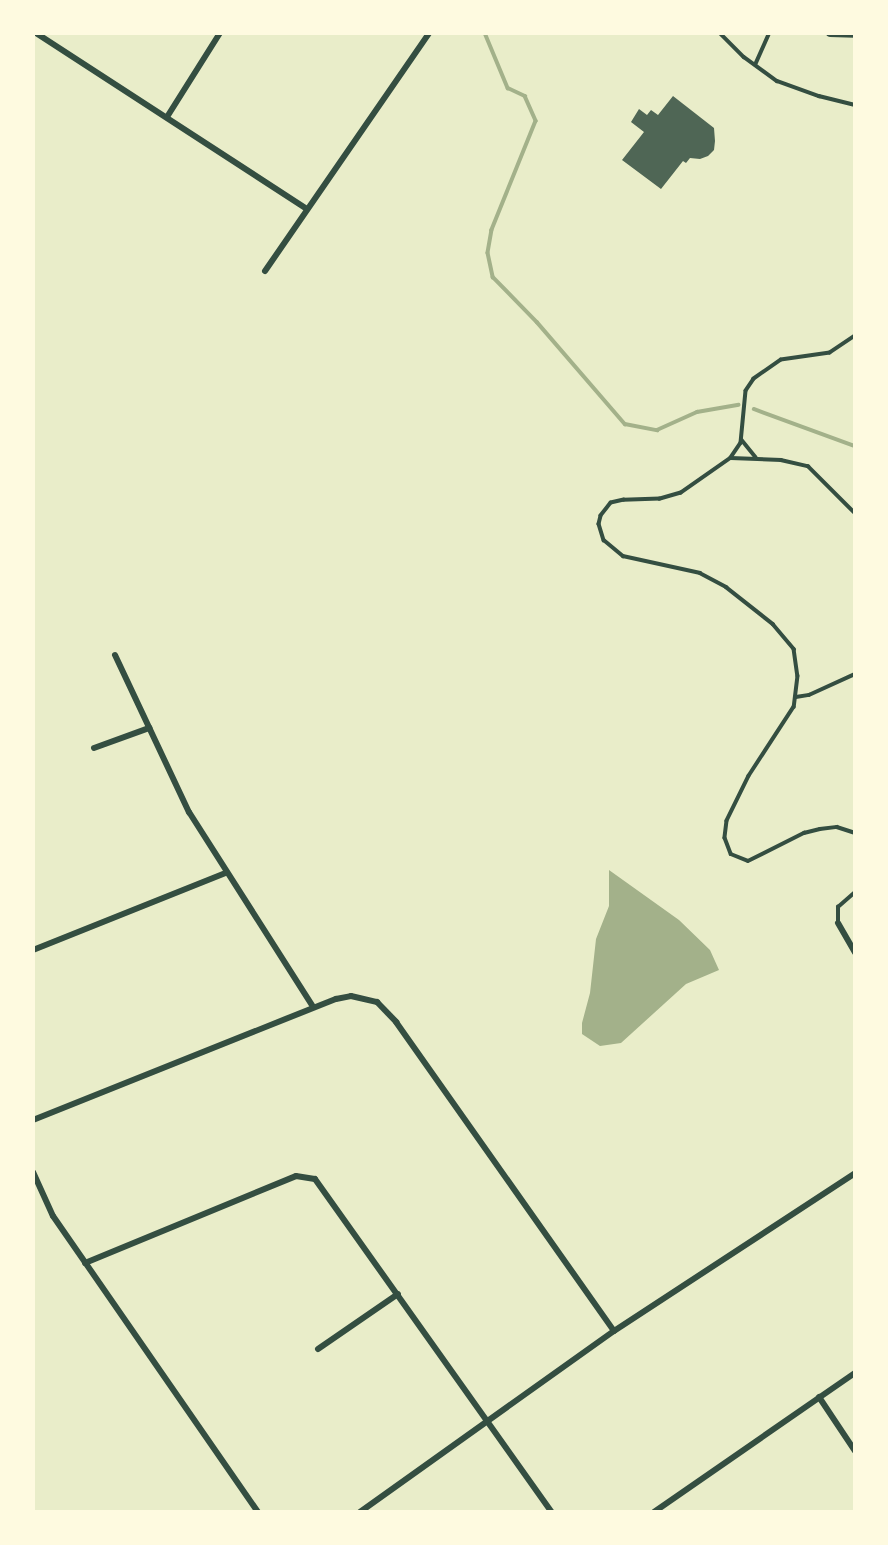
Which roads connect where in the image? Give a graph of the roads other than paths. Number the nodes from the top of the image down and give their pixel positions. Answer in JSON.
{"nodes":[{"id":1,"x":36,"y":33,"type":"edge"},
{"id":2,"x":220,"y":33,"type":"edge"},
{"id":3,"x":429,"y":33,"type":"edge"},
{"id":4,"x":720,"y":33,"type":"edge"},
{"id":5,"x":726,"y":33,"type":"edge"},
{"id":6,"x":769,"y":33,"type":"edge"},
{"id":7,"x":830,"y":33,"type":"edge"},
{"id":8,"x":855,"y":34,"type":"edge"},
{"id":9,"x":735,"y":48,"type":"junction"},
{"id":10,"x":755,"y":65,"type":"junction"},
{"id":11,"x":855,"y":105,"type":"edge"},
{"id":12,"x":167,"y":117,"type":"junction"},
{"id":13,"x":307,"y":209,"type":"junction"},
{"id":14,"x":265,"y":271,"type":"dead end"},
{"id":15,"x":855,"y":336,"type":"edge"},
{"id":16,"x":742,"y":440,"type":"junction"},
{"id":17,"x":756,"y":457,"type":"junction"},
{"id":18,"x":731,"y":458,"type":"junction"},
{"id":19,"x":855,"y":513,"type":"edge"},
{"id":20,"x":114,"y":654,"type":"dead end"},
{"id":21,"x":855,"y":674,"type":"edge"},
{"id":22,"x":796,"y":697,"type":"junction"},
{"id":23,"x":149,"y":728,"type":"junction"},
{"id":24,"x":94,"y":748,"type":"dead end"},
{"id":25,"x":855,"y":833,"type":"edge"},
{"id":26,"x":226,"y":873,"type":"junction"},
{"id":27,"x":855,"y":892,"type":"edge"},
{"id":28,"x":838,"y":923,"type":"joint"},
{"id":29,"x":33,"y":950,"type":"edge"},
{"id":30,"x":855,"y":952,"type":"edge"},
{"id":31,"x":313,"y":1007,"type":"junction"},
{"id":32,"x":33,"y":1120,"type":"edge"},
{"id":33,"x":33,"y":1172,"type":"edge"},
{"id":34,"x":855,"y":1173,"type":"edge"},
{"id":35,"x":85,"y":1263,"type":"junction"},
{"id":36,"x":398,"y":1294,"type":"junction"},
{"id":37,"x":614,"y":1331,"type":"junction"},
{"id":38,"x":318,"y":1349,"type":"dead end"},
{"id":39,"x":855,"y":1373,"type":"edge"},
{"id":40,"x":819,"y":1397,"type":"junction"},
{"id":41,"x":488,"y":1422,"type":"junction"},
{"id":42,"x":855,"y":1451,"type":"edge"},
{"id":43,"x":258,"y":1512,"type":"edge"},
{"id":44,"x":360,"y":1512,"type":"edge"},
{"id":45,"x":552,"y":1512,"type":"edge"},
{"id":46,"x":654,"y":1512,"type":"edge"}],
"edges":[{"from":1,"to":12,"type":"street"},
{"from":2,"to":12,"type":"street"},
{"from":3,"to":13,"type":"street"},
{"from":4,"to":9,"type":"lane"},
{"from":5,"to":9,"type":"lane"},
{"from":6,"to":10,"type":"lane"},
{"from":7,"to":8,"type":"street"},
{"from":9,"to":10,"type":"lane"},
{"from":10,"to":11,"type":"lane"},
{"from":12,"to":13,"type":"street"},
{"from":13,"to":14,"type":"street"},
{"from":15,"to":16,"type":"lane"},
{"from":16,"to":17,"type":"lane"},
{"from":16,"to":18,"type":"lane"},
{"from":17,"to":18,"type":"lane"},
{"from":17,"to":19,"type":"lane"},
{"from":18,"to":22,"type":"lane"},
{"from":20,"to":23,"type":"street"},
{"from":21,"to":22,"type":"lane"},
{"from":22,"to":25,"type":"lane"},
{"from":23,"to":24,"type":"street"},
{"from":23,"to":26,"type":"street"},
{"from":26,"to":29,"type":"street"},
{"from":26,"to":31,"type":"street"},
{"from":27,"to":28,"type":"lane"},
{"from":28,"to":30,"type":"street"},
{"from":31,"to":32,"type":"street"},
{"from":31,"to":37,"type":"street"},
{"from":33,"to":35,"type":"street"},
{"from":34,"to":37,"type":"street"},
{"from":35,"to":36,"type":"street"},
{"from":35,"to":43,"type":"street"},
{"from":36,"to":38,"type":"street"},
{"from":36,"to":41,"type":"street"},
{"from":37,"to":41,"type":"street"},
{"from":39,"to":40,"type":"street"},
{"from":40,"to":42,"type":"street"},
{"from":40,"to":46,"type":"street"},
{"from":41,"to":44,"type":"street"},
{"from":41,"to":45,"type":"street"}]}
